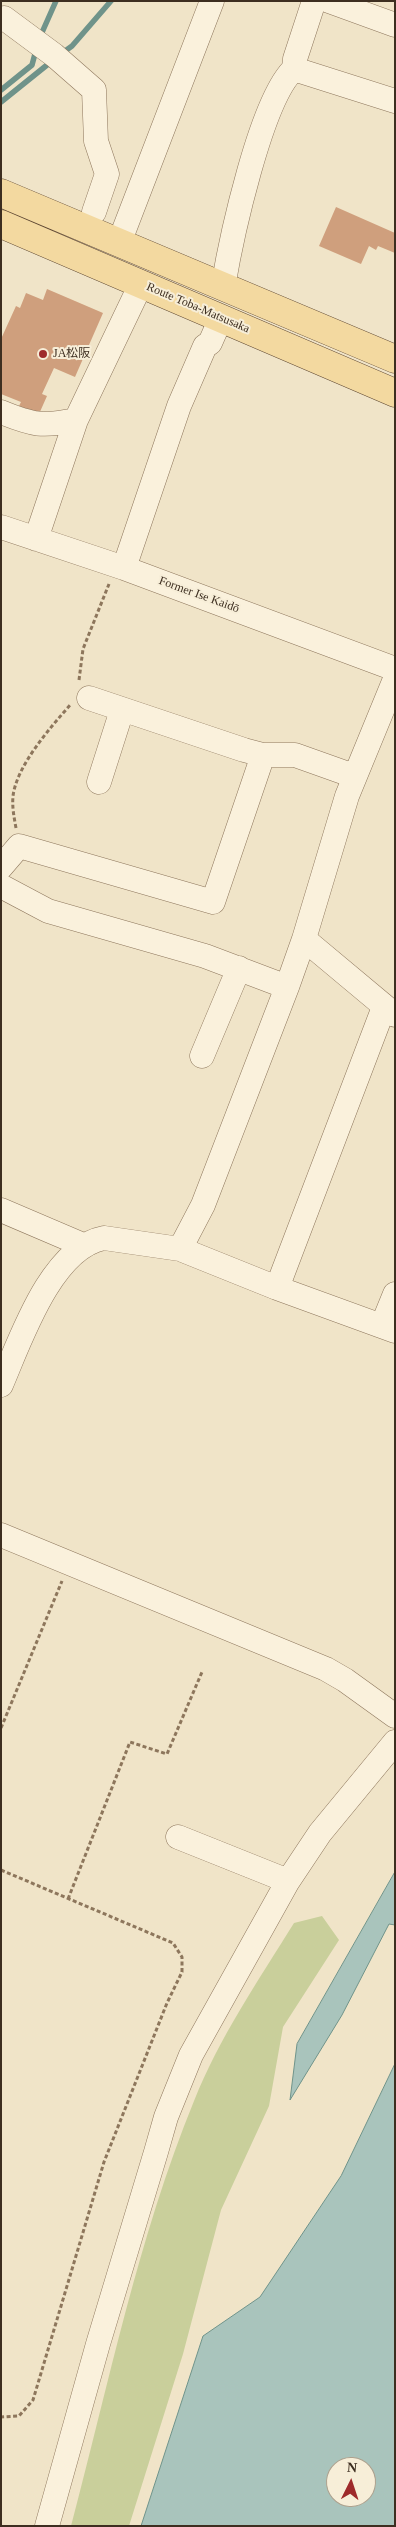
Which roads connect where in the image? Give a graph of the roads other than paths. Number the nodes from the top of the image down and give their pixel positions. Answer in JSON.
{"nodes":[{"id":1,"x":212,"y":1,"type":"edge"},
{"id":2,"x":314,"y":1,"type":"edge"},
{"id":3,"x":329,"y":1,"type":"edge"},
{"id":4,"x":9,"y":17,"type":"edge"},
{"id":5,"x":395,"y":25,"type":"edge"},
{"id":6,"x":294,"y":69,"type":"junction"},
{"id":7,"x":395,"y":101,"type":"edge"},
{"id":8,"x":1,"y":193,"type":"edge"},
{"id":9,"x":94,"y":212,"type":"dead end"},
{"id":10,"x":1,"y":224,"type":"edge"},
{"id":11,"x":119,"y":243,"type":"junction"},
{"id":12,"x":141,"y":284,"type":"junction"},
{"id":13,"x":223,"y":286,"type":"junction"},
{"id":14,"x":221,"y":318,"type":"junction"},
{"id":15,"x":395,"y":359,"type":"edge"},
{"id":16,"x":395,"y":393,"type":"edge"},
{"id":17,"x":1,"y":412,"type":"edge"},
{"id":18,"x":76,"y":420,"type":"junction"},
{"id":19,"x":1,"y":527,"type":"edge"},
{"id":20,"x":36,"y":539,"type":"junction"},
{"id":21,"x":121,"y":566,"type":"junction"},
{"id":22,"x":395,"y":669,"type":"edge"},
{"id":23,"x":395,"y":679,"type":"edge"},
{"id":24,"x":79,"y":696,"type":"road end"},
{"id":25,"x":122,"y":710,"type":"junction"},
{"id":26,"x":263,"y":755,"type":"junction"},
{"id":27,"x":354,"y":776,"type":"junction"},
{"id":28,"x":98,"y":782,"type":"dead end"},
{"id":29,"x":1,"y":867,"type":"edge"},
{"id":30,"x":1,"y":886,"type":"edge"},
{"id":31,"x":304,"y":940,"type":"junction"},
{"id":32,"x":239,"y":968,"type":"junction"},
{"id":33,"x":287,"y":987,"type":"junction"},
{"id":34,"x":390,"y":1011,"type":"edge"},
{"id":35,"x":202,"y":1056,"type":"dead end"},
{"id":36,"x":1,"y":1210,"type":"edge"},
{"id":37,"x":83,"y":1245,"type":"junction"},
{"id":38,"x":180,"y":1249,"type":"junction"},
{"id":39,"x":277,"y":1288,"type":"junction"},
{"id":40,"x":395,"y":1294,"type":"edge"},
{"id":41,"x":388,"y":1328,"type":"edge"},
{"id":42,"x":1,"y":1385,"type":"edge"},
{"id":43,"x":1,"y":1535,"type":"edge"},
{"id":44,"x":395,"y":1716,"type":"edge"},
{"id":45,"x":395,"y":1742,"type":"edge"},
{"id":46,"x":178,"y":1837,"type":"dead end"},
{"id":47,"x":288,"y":1881,"type":"junction"},
{"id":48,"x":47,"y":2526,"type":"edge"}],
"edges":[{"from":1,"to":11,"type":"street"},
{"from":2,"to":6,"type":"street"},
{"from":3,"to":5,"type":"street"},
{"from":4,"to":9,"type":"street"},
{"from":6,"to":7,"type":"street"},
{"from":6,"to":13,"type":"street"},
{"from":8,"to":11,"type":"main road"},
{"from":10,"to":12,"type":"main road","name":"Route Toba-Matsusaka"},
{"from":11,"to":13,"type":"main road"},
{"from":12,"to":14,"type":"main road","name":"Route Toba-Matsusaka"},
{"from":12,"to":18,"type":"street"},
{"from":13,"to":15,"type":"main road"},
{"from":14,"to":16,"type":"main road","name":"Route Toba-Matsusaka"},
{"from":14,"to":21,"type":"street"},
{"from":17,"to":18,"type":"street"},
{"from":18,"to":20,"type":"street"},
{"from":19,"to":20,"type":"street","name":"Former Ise Kaidō"},
{"from":20,"to":21,"type":"street","name":"Former Ise Kaidō"},
{"from":21,"to":22,"type":"street","name":"Former Ise Kaidō"},
{"from":23,"to":27,"type":"street"},
{"from":24,"to":25,"type":"street"},
{"from":25,"to":26,"type":"street"},
{"from":25,"to":28,"type":"street"},
{"from":26,"to":27,"type":"street"},
{"from":26,"to":29,"type":"street"},
{"from":27,"to":31,"type":"street"},
{"from":30,"to":32,"type":"street"},
{"from":31,"to":33,"type":"street"},
{"from":31,"to":34,"type":"street"},
{"from":32,"to":33,"type":"street"},
{"from":32,"to":35,"type":"street"},
{"from":33,"to":38,"type":"street"},
{"from":34,"to":39,"type":"street"},
{"from":36,"to":37,"type":"street"},
{"from":37,"to":38,"type":"street"},
{"from":37,"to":42,"type":"street"},
{"from":38,"to":39,"type":"street"},
{"from":39,"to":41,"type":"street"},
{"from":40,"to":41,"type":"street"},
{"from":43,"to":44,"type":"street"},
{"from":45,"to":47,"type":"street"},
{"from":46,"to":47,"type":"street"},
{"from":47,"to":48,"type":"street"}]}
